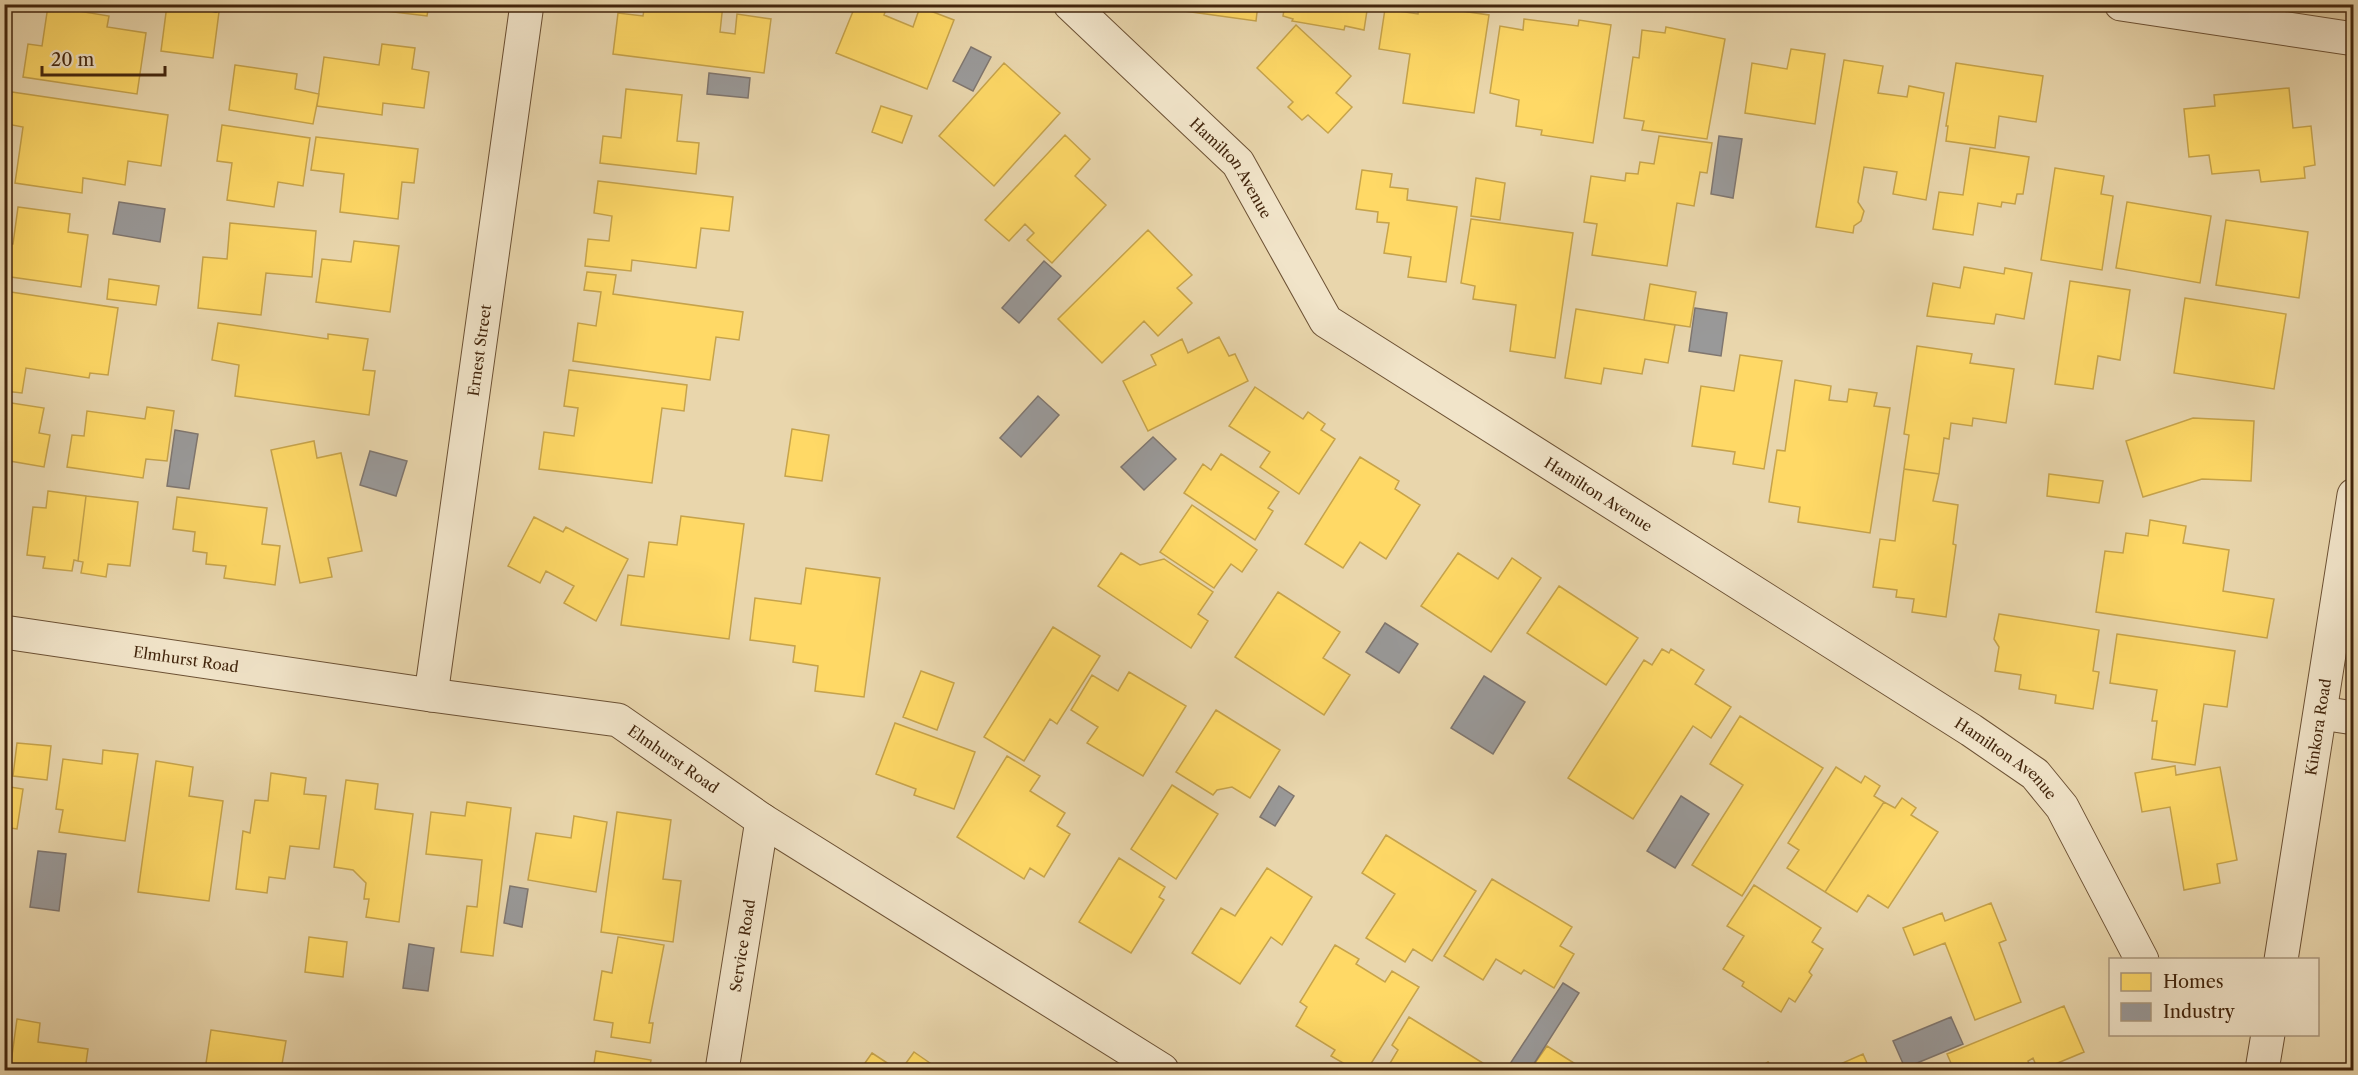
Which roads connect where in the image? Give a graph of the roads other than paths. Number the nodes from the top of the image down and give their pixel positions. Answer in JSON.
{"nodes":[{"id":1,"x":527,"y":4,"type":"edge"},
{"id":2,"x":1070,"y":4,"type":"edge"},
{"id":3,"x":2121,"y":4,"type":"edge"},
{"id":4,"x":2354,"y":39,"type":"edge"},
{"id":5,"x":2354,"y":495,"type":"edge"},
{"id":6,"x":4,"y":632,"type":"edge"},
{"id":7,"x":431,"y":695,"type":"junction"},
{"id":8,"x":2321,"y":713,"type":"junction"},
{"id":9,"x":2354,"y":718,"type":"edge"},
{"id":10,"x":762,"y":820,"type":"junction"},
{"id":11,"x":2141,"y":958,"type":"edge"},
{"id":12,"x":2281,"y":958,"type":"edge"},
{"id":13,"x":2268,"y":1036,"type":"edge"},
{"id":14,"x":722,"y":1071,"type":"edge"},
{"id":15,"x":1162,"y":1071,"type":"edge"},
{"id":16,"x":2262,"y":1071,"type":"edge"}],
"edges":[{"from":1,"to":7,"type":"street","name":"Ernest Street"},
{"from":2,"to":11,"type":"street","name":"Hamilton Avenue"},
{"from":3,"to":4,"type":"street"},
{"from":5,"to":8,"type":"street","name":"Kinkora Road"},
{"from":6,"to":7,"type":"street","name":"Elmhurst Road"},
{"from":7,"to":10,"type":"street","name":"Elmhurst Road"},
{"from":8,"to":9,"type":"street"},
{"from":8,"to":12,"type":"street","name":"Kinkora Road"},
{"from":10,"to":14,"type":"street","name":"Service Road"},
{"from":10,"to":15,"type":"street","name":"Elmhurst Road"},
{"from":13,"to":16,"type":"street"}]}
